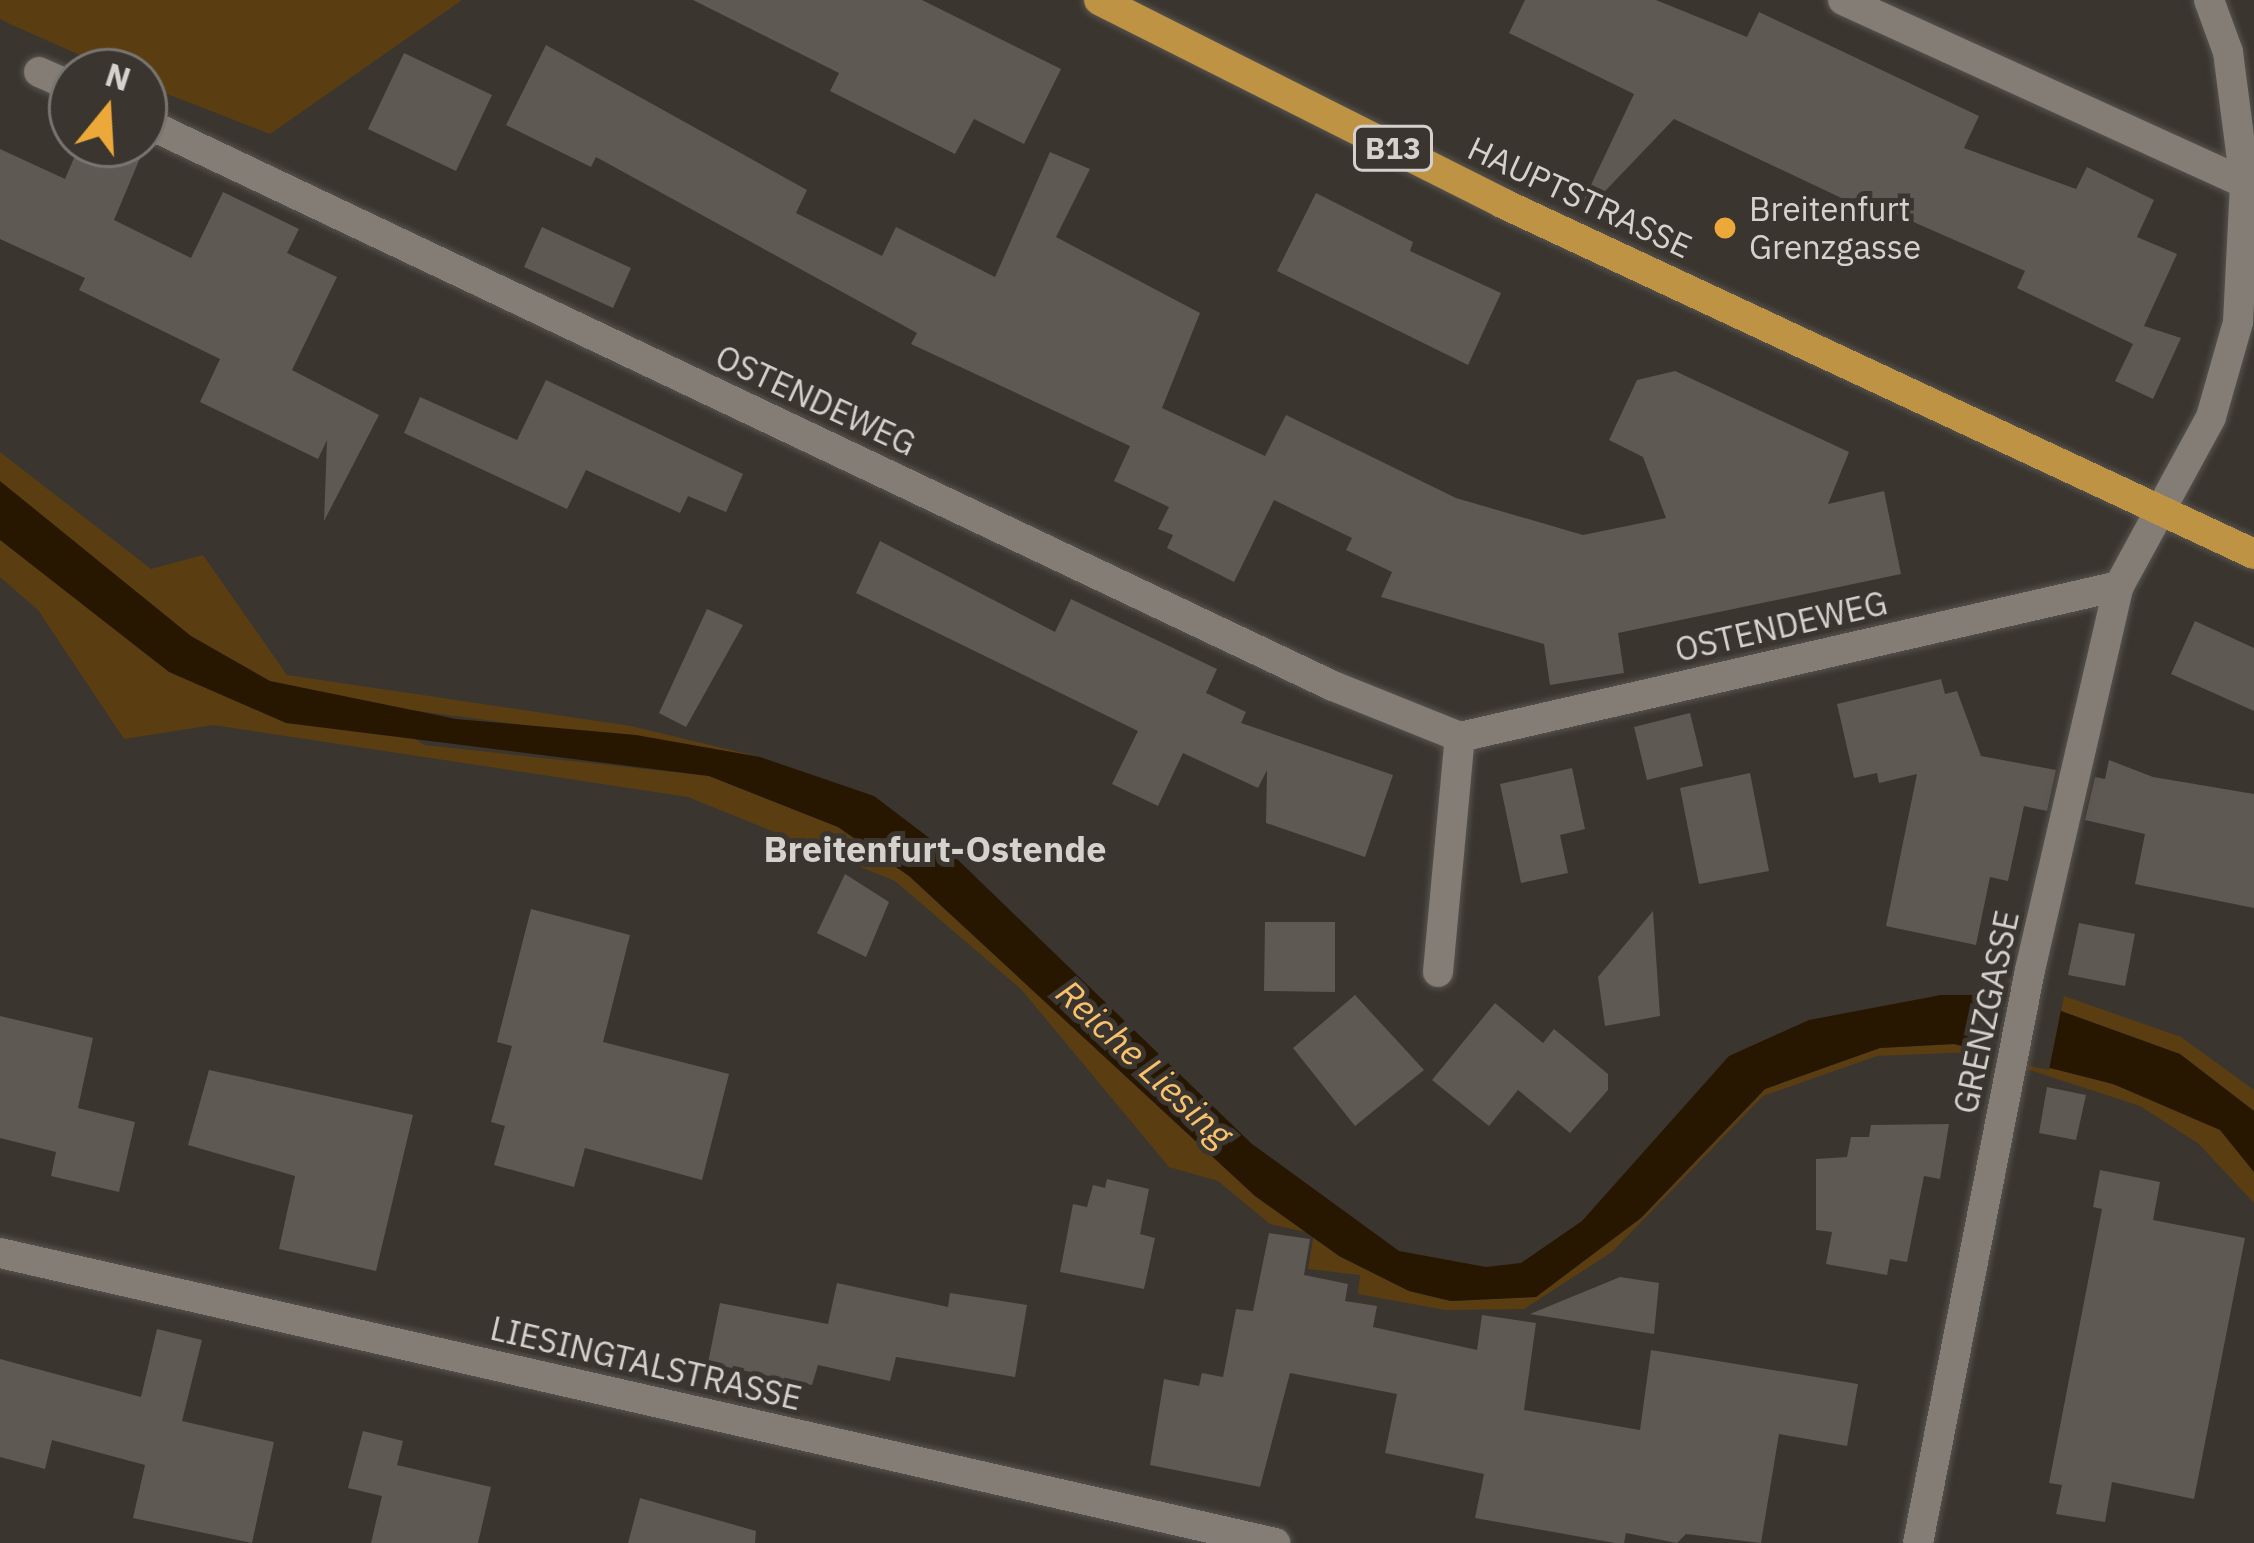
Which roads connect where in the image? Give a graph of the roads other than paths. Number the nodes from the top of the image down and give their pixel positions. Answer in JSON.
{"nodes":[{"id":1,"x":1100,"y":0,"type":"edge"},
{"id":2,"x":1843,"y":0,"type":"edge"},
{"id":3,"x":2209,"y":0,"type":"edge"},
{"id":4,"x":39,"y":72,"type":"dead end"},
{"id":5,"x":48,"y":76,"type":"edge"},
{"id":6,"x":168,"y":133,"type":"edge"},
{"id":7,"x":2245,"y":183,"type":"junction"},
{"id":8,"x":2165,"y":510,"type":"junction"},
{"id":9,"x":2254,"y":554,"type":"edge"},
{"id":10,"x":2119,"y":586,"type":"junction"},
{"id":11,"x":1460,"y":737,"type":"junction"},
{"id":12,"x":1438,"y":972,"type":"dead end"},
{"id":13,"x":0,"y":1253,"type":"edge"},
{"id":14,"x":1275,"y":1543,"type":"edge"},
{"id":15,"x":1918,"y":1543,"type":"edge"}],
"edges":[{"from":1,"to":8,"type":"main road","name":"HAUPTSTRASSE","number":"B13"},
{"from":2,"to":7,"type":"street"},
{"from":3,"to":7,"type":"street"},
{"from":4,"to":5,"type":"street"},
{"from":6,"to":11,"type":"street","name":"OSTENDEWEG"},
{"from":7,"to":8,"type":"street"},
{"from":8,"to":9,"type":"main road","name":"HAUPTSTRASSE","number":"B13"},
{"from":8,"to":10,"type":"street","name":"GRENZGASSE"},
{"from":10,"to":11,"type":"street","name":"OSTENDEWEG"},
{"from":10,"to":15,"type":"street","name":"GRENZGASSE"},
{"from":11,"to":12,"type":"street"},
{"from":13,"to":14,"type":"street","name":"LIESINGTALSTRASSE"}]}
